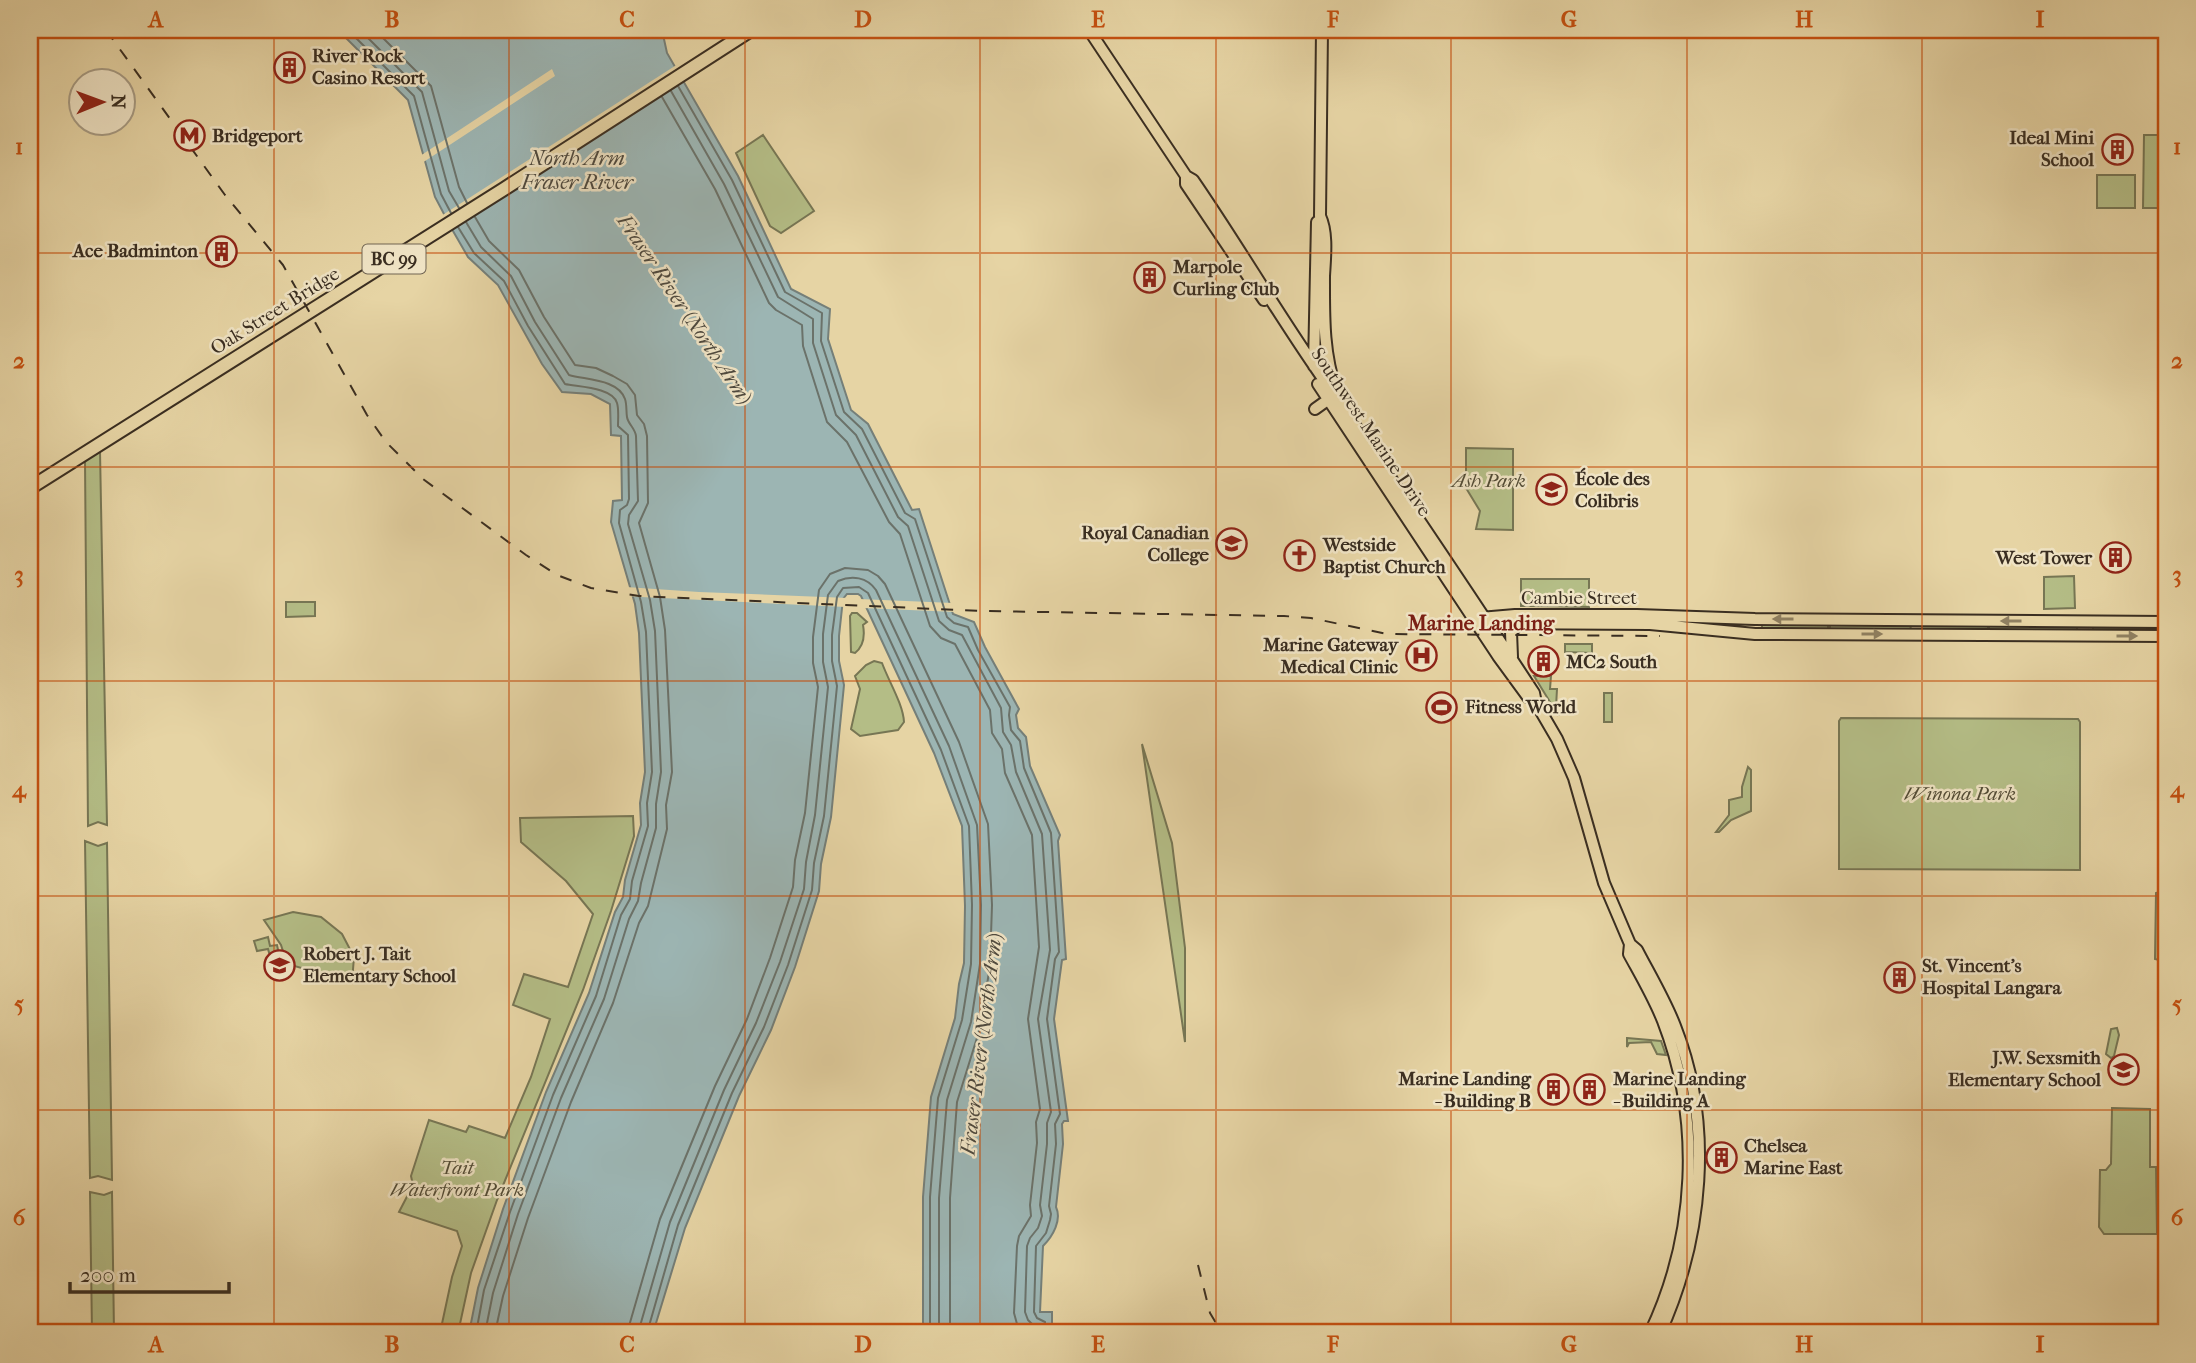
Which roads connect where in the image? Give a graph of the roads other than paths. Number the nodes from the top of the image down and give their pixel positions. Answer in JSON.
{"nodes":[{"id":1,"x":741,"y":30,"type":"edge"},
{"id":2,"x":751,"y":30,"type":"edge"},
{"id":3,"x":1089,"y":30,"type":"edge"},
{"id":4,"x":1322,"y":30,"type":"edge"},
{"id":5,"x":1186,"y":176,"type":"junction"},
{"id":6,"x":1320,"y":216,"type":"junction"},
{"id":7,"x":1314,"y":330,"type":"junction"},
{"id":8,"x":1294,"y":334,"type":"junction"},
{"id":9,"x":1314,"y":371,"type":"junction"},
{"id":10,"x":1329,"y":399,"type":"junction"},
{"id":11,"x":1340,"y":403,"type":"junction"},
{"id":12,"x":1315,"y":408,"type":"dead end"},
{"id":13,"x":30,"y":480,"type":"edge"},
{"id":14,"x":30,"y":488,"type":"edge"},
{"id":15,"x":1483,"y":620,"type":"junction"},
{"id":16,"x":2166,"y":622,"type":"edge"},
{"id":17,"x":1519,"y":624,"type":"junction"},
{"id":18,"x":2085,"y":627,"type":"junction"},
{"id":19,"x":2166,"y":636,"type":"edge"},
{"id":20,"x":1513,"y":660,"type":"junction"},
{"id":21,"x":1536,"y":703,"type":"junction"},
{"id":22,"x":1687,"y":1233,"type":"junction"},
{"id":23,"x":1650,"y":1333,"type":"edge"},
{"id":24,"x":1660,"y":1333,"type":"edge"}],
"edges":[{"from":1,"to":13,"type":"highway","name":"Oak Street Bridge","number":"BC 99"},
{"from":2,"to":14,"type":"highway","name":"Oak Street Bridge","number":"BC 99"},
{"from":3,"to":5,"type":"main road","name":"Southwest Marine Drive"},
{"from":4,"to":6,"type":"main road"},
{"from":5,"to":8,"type":"main road","name":"Southwest Marine Drive"},
{"from":5,"to":9,"type":"main road","name":"Southwest Marine Drive"},
{"from":6,"to":7,"type":"main road"},
{"from":6,"to":11,"type":"main road"},
{"from":7,"to":8,"type":"main road"},
{"from":7,"to":9,"type":"main road"},
{"from":8,"to":9,"type":"main road","name":"Southwest Marine Drive"},
{"from":9,"to":10,"type":"main road","name":"Southwest Marine Drive"},
{"from":9,"to":11,"type":"main road","name":"Southwest Marine Drive"},
{"from":10,"to":12,"type":"main road"},
{"from":10,"to":15,"type":"main road","name":"Southwest Marine Drive"},
{"from":11,"to":15,"type":"main road","name":"Southwest Marine Drive"},
{"from":15,"to":17,"type":"main road","name":"Cambie Street"},
{"from":18,"to":15,"type":"main road","name":"Cambie Street","one_way":true},
{"from":15,"to":20,"type":"main road","name":"Southwest Marine Drive"},
{"from":15,"to":21,"type":"main road","name":"Southwest Marine Drive"},
{"from":16,"to":18,"type":"main road","name":"Cambie Street"},
{"from":17,"to":18,"type":"main road","name":"Cambie Street","one_way":true},
{"from":17,"to":20,"type":"main road"},
{"from":18,"to":19,"type":"main road","name":"Cambie Street","one_way":true},
{"from":20,"to":21,"type":"main road","name":"Southwest Marine Drive"},
{"from":21,"to":22,"type":"main road","name":"Southwest Marine Drive"},
{"from":22,"to":23,"type":"main road"},
{"from":22,"to":24,"type":"main road"}]}
